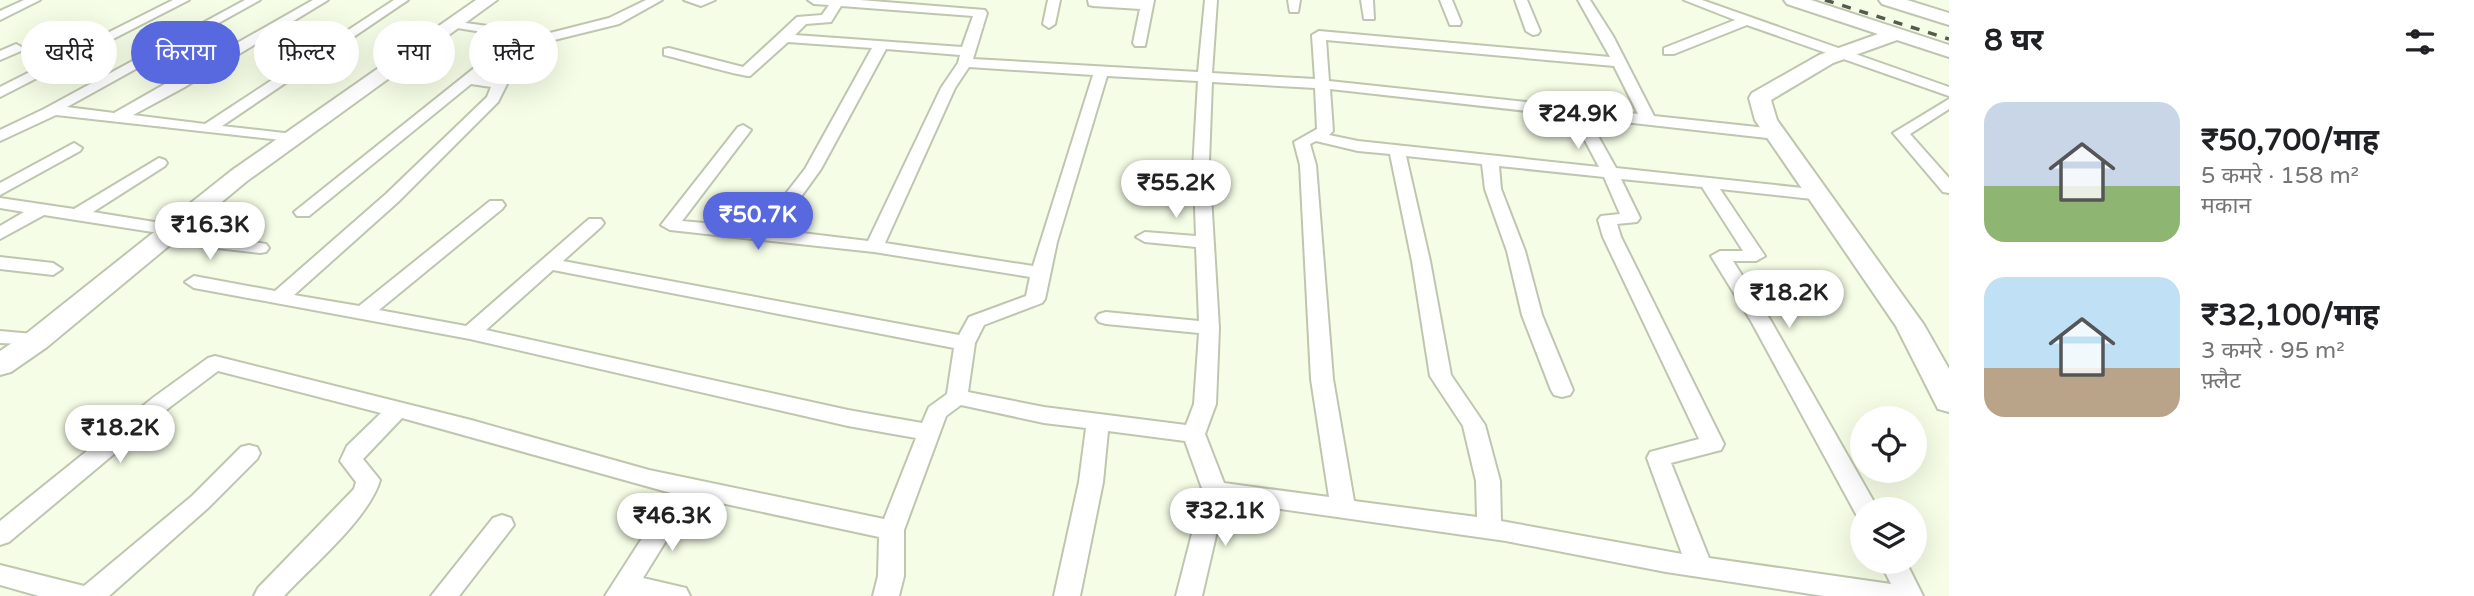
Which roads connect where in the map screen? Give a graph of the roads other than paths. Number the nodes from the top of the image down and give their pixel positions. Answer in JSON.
{"nodes":[{"id":1,"x":34,"y":0,"type":"edge"},
{"id":2,"x":183,"y":0,"type":"edge"},
{"id":3,"x":254,"y":0,"type":"edge"},
{"id":4,"x":322,"y":0,"type":"edge"},
{"id":5,"x":402,"y":0,"type":"edge"},
{"id":6,"x":488,"y":0,"type":"edge"},
{"id":7,"x":656,"y":0,"type":"edge"},
{"id":8,"x":690,"y":0,"type":"edge"},
{"id":9,"x":709,"y":0,"type":"edge"},
{"id":10,"x":814,"y":0,"type":"edge"},
{"id":11,"x":1054,"y":0,"type":"edge"},
{"id":12,"x":1211,"y":0,"type":"edge"},
{"id":13,"x":1367,"y":0,"type":"edge"},
{"id":14,"x":1446,"y":0,"type":"edge"},
{"id":15,"x":1521,"y":0,"type":"edge"},
{"id":16,"x":1584,"y":0,"type":"edge"},
{"id":17,"x":1690,"y":0,"type":"edge"},
{"id":18,"x":1793,"y":0,"type":"edge"},
{"id":19,"x":1888,"y":0,"type":"edge"},
{"id":20,"x":1919,"y":0,"type":"edge"},
{"id":21,"x":833,"y":1,"type":"edge"},
{"id":22,"x":1093,"y":2,"type":"dead end"},
{"id":23,"x":1148,"y":3,"type":"edge"},
{"id":24,"x":1949,"y":10,"type":"edge"},
{"id":25,"x":0,"y":16,"type":"edge"},
{"id":26,"x":1369,"y":16,"type":"dead end"},
{"id":27,"x":1949,"y":19,"type":"edge"},
{"id":28,"x":1747,"y":20,"type":"junction"},
{"id":29,"x":1455,"y":22,"type":"dead end"},
{"id":30,"x":456,"y":24,"type":"junction"},
{"id":31,"x":1049,"y":24,"type":"dead end"},
{"id":32,"x":469,"y":26,"type":"edge"},
{"id":33,"x":1533,"y":31,"type":"dead end"},
{"id":34,"x":1896,"y":34,"type":"junction"},
{"id":35,"x":558,"y":35,"type":"edge"},
{"id":36,"x":785,"y":38,"type":"junction"},
{"id":37,"x":1140,"y":43,"type":"dead end"},
{"id":38,"x":881,"y":45,"type":"junction"},
{"id":39,"x":16,"y":48,"type":"dead end"},
{"id":40,"x":1669,"y":51,"type":"dead end"},
{"id":41,"x":1949,"y":51,"type":"edge"},
{"id":42,"x":669,"y":52,"type":"dead end"},
{"id":43,"x":1841,"y":54,"type":"junction"},
{"id":44,"x":0,"y":56,"type":"edge"},
{"id":45,"x":966,"y":57,"type":"junction"},
{"id":46,"x":1618,"y":62,"type":"junction"},
{"id":47,"x":1101,"y":72,"type":"junction"},
{"id":48,"x":1205,"y":78,"type":"junction"},
{"id":49,"x":469,"y":79,"type":"edge"},
{"id":50,"x":500,"y":84,"type":"edge"},
{"id":51,"x":1321,"y":84,"type":"junction"},
{"id":52,"x":1949,"y":92,"type":"edge"},
{"id":53,"x":0,"y":93,"type":"edge"},
{"id":54,"x":1949,"y":103,"type":"edge"},
{"id":55,"x":52,"y":111,"type":"junction"},
{"id":56,"x":1578,"y":113,"type":"junction"},
{"id":57,"x":116,"y":118,"type":"junction"},
{"id":58,"x":1649,"y":121,"type":"junction"},
{"id":59,"x":207,"y":129,"type":"junction"},
{"id":60,"x":743,"y":130,"type":"dead end"},
{"id":61,"x":1776,"y":134,"type":"junction"},
{"id":62,"x":0,"y":135,"type":"edge"},
{"id":63,"x":1314,"y":136,"type":"junction"},
{"id":64,"x":293,"y":138,"type":"junction"},
{"id":65,"x":74,"y":148,"type":"dead end"},
{"id":66,"x":1397,"y":150,"type":"junction"},
{"id":67,"x":1490,"y":159,"type":"junction"},
{"id":68,"x":159,"y":163,"type":"dead end"},
{"id":69,"x":1150,"y":171,"type":"dead end"},
{"id":70,"x":1610,"y":172,"type":"junction"},
{"id":71,"x":1202,"y":175,"type":"junction"},
{"id":72,"x":1707,"y":182,"type":"junction"},
{"id":73,"x":1949,"y":188,"type":"edge"},
{"id":74,"x":0,"y":190,"type":"edge"},
{"id":75,"x":1821,"y":195,"type":"junction"},
{"id":76,"x":0,"y":204,"type":"edge"},
{"id":77,"x":496,"y":205,"type":"dead end"},
{"id":78,"x":40,"y":210,"type":"junction"},
{"id":79,"x":303,"y":212,"type":"dead end"},
{"id":80,"x":77,"y":215,"type":"junction"},
{"id":81,"x":595,"y":223,"type":"dead end"},
{"id":82,"x":0,"y":233,"type":"edge"},
{"id":83,"x":169,"y":233,"type":"junction"},
{"id":84,"x":764,"y":234,"type":"junction"},
{"id":85,"x":1145,"y":237,"type":"dead end"},
{"id":86,"x":1205,"y":242,"type":"junction"},
{"id":87,"x":874,"y":247,"type":"junction"},
{"id":88,"x":260,"y":248,"type":"dead end"},
{"id":89,"x":0,"y":262,"type":"edge"},
{"id":90,"x":549,"y":264,"type":"junction"},
{"id":91,"x":53,"y":269,"type":"dead end"},
{"id":92,"x":1040,"y":273,"type":"junction"},
{"id":93,"x":194,"y":282,"type":"dead end"},
{"id":94,"x":280,"y":297,"type":"junction"},
{"id":95,"x":364,"y":312,"type":"junction"},
{"id":96,"x":1107,"y":318,"type":"dead end"},
{"id":97,"x":1209,"y":328,"type":"junction"},
{"id":98,"x":470,"y":333,"type":"junction"},
{"id":99,"x":0,"y":337,"type":"edge"},
{"id":100,"x":37,"y":340,"type":"junction"},
{"id":101,"x":965,"y":343,"type":"junction"},
{"id":102,"x":0,"y":365,"type":"edge"},
{"id":103,"x":1562,"y":390,"type":"dead end"},
{"id":104,"x":1948,"y":393,"type":"edge"},
{"id":105,"x":957,"y":397,"type":"junction"},
{"id":106,"x":398,"y":409,"type":"junction"},
{"id":107,"x":1098,"y":423,"type":"junction"},
{"id":108,"x":929,"y":432,"type":"junction"},
{"id":109,"x":1194,"y":434,"type":"junction"},
{"id":110,"x":249,"y":453,"type":"dead end"},
{"id":111,"x":688,"y":486,"type":"junction"},
{"id":112,"x":1214,"y":491,"type":"junction"},
{"id":113,"x":1859,"y":497,"type":"edge"},
{"id":114,"x":1343,"y":510,"type":"junction"},
{"id":115,"x":502,"y":525,"type":"dead end"},
{"id":116,"x":1489,"y":529,"type":"junction"},
{"id":117,"x":892,"y":530,"type":"junction"},
{"id":118,"x":0,"y":535,"type":"edge"},
{"id":119,"x":1699,"y":566,"type":"junction"},
{"id":120,"x":1899,"y":574,"type":"edge"},
{"id":121,"x":0,"y":575,"type":"edge"},
{"id":122,"x":621,"y":590,"type":"edge"},
{"id":123,"x":80,"y":596,"type":"edge"},
{"id":124,"x":91,"y":596,"type":"edge"},
{"id":125,"x":267,"y":596,"type":"edge"},
{"id":126,"x":444,"y":596,"type":"edge"},
{"id":127,"x":677,"y":596,"type":"edge"},
{"id":128,"x":886,"y":596,"type":"edge"},
{"id":129,"x":1067,"y":596,"type":"edge"},
{"id":130,"x":1189,"y":596,"type":"edge"},
{"id":131,"x":1896,"y":596,"type":"edge"},
{"id":132,"x":1910,"y":596,"type":"edge"}],
"edges":[{"from":1,"to":25,"type":"street"},
{"from":2,"to":53,"type":"street"},
{"from":3,"to":55,"type":"street"},
{"from":4,"to":57,"type":"street"},
{"from":5,"to":59,"type":"street"},
{"from":6,"to":30,"type":"street"},
{"from":7,"to":35,"type":"street"},
{"from":8,"to":9,"type":"street"},
{"from":10,"to":21,"type":"street"},
{"from":11,"to":31,"type":"street"},
{"from":12,"to":48,"type":"street"},
{"from":13,"to":26,"type":"street"},
{"from":14,"to":29,"type":"street"},
{"from":15,"to":33,"type":"street"},
{"from":16,"to":46,"type":"street"},
{"from":17,"to":28,"type":"street"},
{"from":18,"to":34,"type":"street"},
{"from":19,"to":27,"type":"street"},
{"from":20,"to":24,"type":"street"},
{"from":21,"to":36,"type":"street"},
{"from":21,"to":45,"type":"street"},
{"from":22,"to":23,"type":"street"},
{"from":23,"to":37,"type":"street"},
{"from":28,"to":40,"type":"street"},
{"from":28,"to":43,"type":"street"},
{"from":30,"to":32,"type":"street"},
{"from":30,"to":64,"type":"street"},
{"from":34,"to":41,"type":"street"},
{"from":34,"to":43,"type":"street"},
{"from":36,"to":38,"type":"street"},
{"from":36,"to":42,"type":"street"},
{"from":38,"to":45,"type":"street"},
{"from":38,"to":84,"type":"street"},
{"from":39,"to":44,"type":"street"},
{"from":43,"to":52,"type":"street"},
{"from":43,"to":61,"type":"street"},
{"from":45,"to":47,"type":"street"},
{"from":45,"to":87,"type":"street"},
{"from":46,"to":51,"type":"street"},
{"from":46,"to":58,"type":"street"},
{"from":47,"to":48,"type":"street"},
{"from":47,"to":92,"type":"street"},
{"from":48,"to":51,"type":"street"},
{"from":48,"to":71,"type":"street"},
{"from":49,"to":79,"type":"street"},
{"from":50,"to":94,"type":"street"},
{"from":51,"to":56,"type":"street"},
{"from":51,"to":63,"type":"street"},
{"from":54,"to":73,"type":"street"},
{"from":55,"to":57,"type":"street"},
{"from":55,"to":62,"type":"street"},
{"from":56,"to":58,"type":"street"},
{"from":56,"to":70,"type":"street"},
{"from":57,"to":59,"type":"street"},
{"from":58,"to":61,"type":"street"},
{"from":59,"to":64,"type":"street"},
{"from":60,"to":84,"type":"street"},
{"from":61,"to":75,"type":"street"},
{"from":63,"to":66,"type":"street"},
{"from":63,"to":114,"type":"street"},
{"from":64,"to":83,"type":"street"},
{"from":65,"to":74,"type":"street"},
{"from":66,"to":67,"type":"street"},
{"from":66,"to":116,"type":"street"},
{"from":67,"to":70,"type":"street"},
{"from":67,"to":103,"type":"street"},
{"from":68,"to":80,"type":"street"},
{"from":69,"to":71,"type":"street"},
{"from":70,"to":72,"type":"street"},
{"from":70,"to":119,"type":"street"},
{"from":71,"to":86,"type":"street"},
{"from":72,"to":75,"type":"street"},
{"from":72,"to":113,"type":"street"},
{"from":75,"to":104,"type":"street"},
{"from":76,"to":78,"type":"street"},
{"from":77,"to":95,"type":"street"},
{"from":78,"to":80,"type":"street"},
{"from":78,"to":82,"type":"street"},
{"from":80,"to":83,"type":"street"},
{"from":81,"to":90,"type":"street"},
{"from":83,"to":88,"type":"street"},
{"from":83,"to":100,"type":"street"},
{"from":84,"to":87,"type":"street"},
{"from":85,"to":86,"type":"street"},
{"from":86,"to":97,"type":"street"},
{"from":87,"to":92,"type":"street"},
{"from":89,"to":91,"type":"street"},
{"from":90,"to":98,"type":"street"},
{"from":90,"to":101,"type":"street"},
{"from":92,"to":101,"type":"street"},
{"from":93,"to":94,"type":"street"},
{"from":94,"to":95,"type":"street"},
{"from":95,"to":98,"type":"street"},
{"from":96,"to":97,"type":"street"},
{"from":97,"to":109,"type":"street"},
{"from":98,"to":108,"type":"street"},
{"from":99,"to":100,"type":"street"},
{"from":100,"to":102,"type":"street"},
{"from":101,"to":105,"type":"street"},
{"from":105,"to":107,"type":"street"},
{"from":105,"to":108,"type":"street"},
{"from":106,"to":111,"type":"street"},
{"from":106,"to":118,"type":"street"},
{"from":106,"to":125,"type":"street"},
{"from":107,"to":109,"type":"street"},
{"from":107,"to":129,"type":"street"},
{"from":108,"to":117,"type":"street"},
{"from":109,"to":112,"type":"street"},
{"from":110,"to":124,"type":"street"},
{"from":111,"to":117,"type":"street"},
{"from":111,"to":122,"type":"street"},
{"from":112,"to":114,"type":"street"},
{"from":112,"to":130,"type":"street"},
{"from":114,"to":116,"type":"street"},
{"from":115,"to":126,"type":"street"},
{"from":116,"to":119,"type":"street"},
{"from":117,"to":128,"type":"street"},
{"from":119,"to":131,"type":"street"},
{"from":120,"to":132,"type":"street"},
{"from":121,"to":123,"type":"street"},
{"from":122,"to":127,"type":"street"}]}
